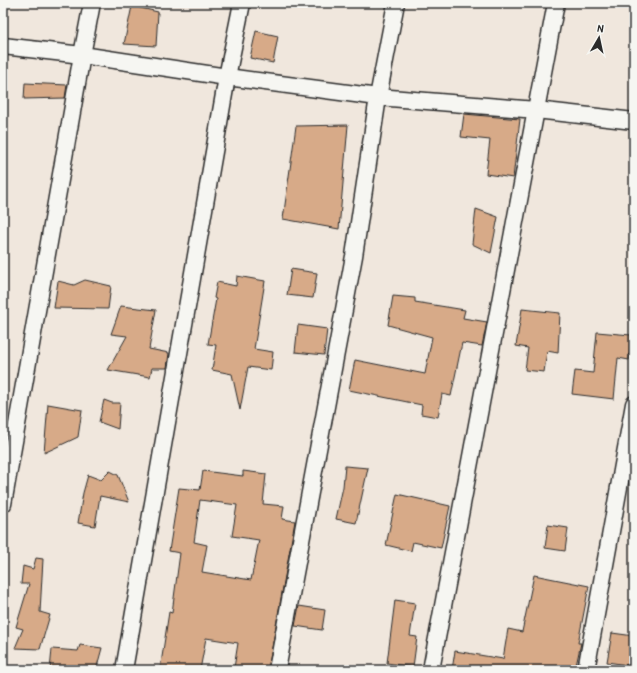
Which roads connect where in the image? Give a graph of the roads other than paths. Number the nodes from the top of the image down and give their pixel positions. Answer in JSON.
{"nodes":[{"id":1,"x":92,"y":3,"type":"edge"},
{"id":2,"x":242,"y":3,"type":"edge"},
{"id":3,"x":396,"y":3,"type":"edge"},
{"id":4,"x":556,"y":3,"type":"edge"},
{"id":5,"x":3,"y":46,"type":"edge"},
{"id":6,"x":82,"y":55,"type":"junction"},
{"id":7,"x":227,"y":77,"type":"junction"},
{"id":8,"x":378,"y":97,"type":"junction"},
{"id":9,"x":536,"y":110,"type":"junction"},
{"id":10,"x":634,"y":121,"type":"edge"},
{"id":11,"x":634,"y":404,"type":"edge"},
{"id":12,"x":3,"y":504,"type":"edge"},
{"id":13,"x":124,"y":670,"type":"edge"},
{"id":14,"x":277,"y":670,"type":"edge"},
{"id":15,"x":431,"y":670,"type":"edge"},
{"id":16,"x":586,"y":670,"type":"edge"}],
"edges":[{"from":1,"to":6,"type":"street"},
{"from":2,"to":7,"type":"street"},
{"from":3,"to":8,"type":"street"},
{"from":4,"to":9,"type":"street"},
{"from":5,"to":6,"type":"street"},
{"from":6,"to":7,"type":"street"},
{"from":6,"to":12,"type":"street"},
{"from":7,"to":8,"type":"street"},
{"from":7,"to":13,"type":"street"},
{"from":8,"to":9,"type":"street"},
{"from":8,"to":14,"type":"street"},
{"from":9,"to":10,"type":"street"},
{"from":9,"to":15,"type":"street"},
{"from":11,"to":16,"type":"street"}]}
